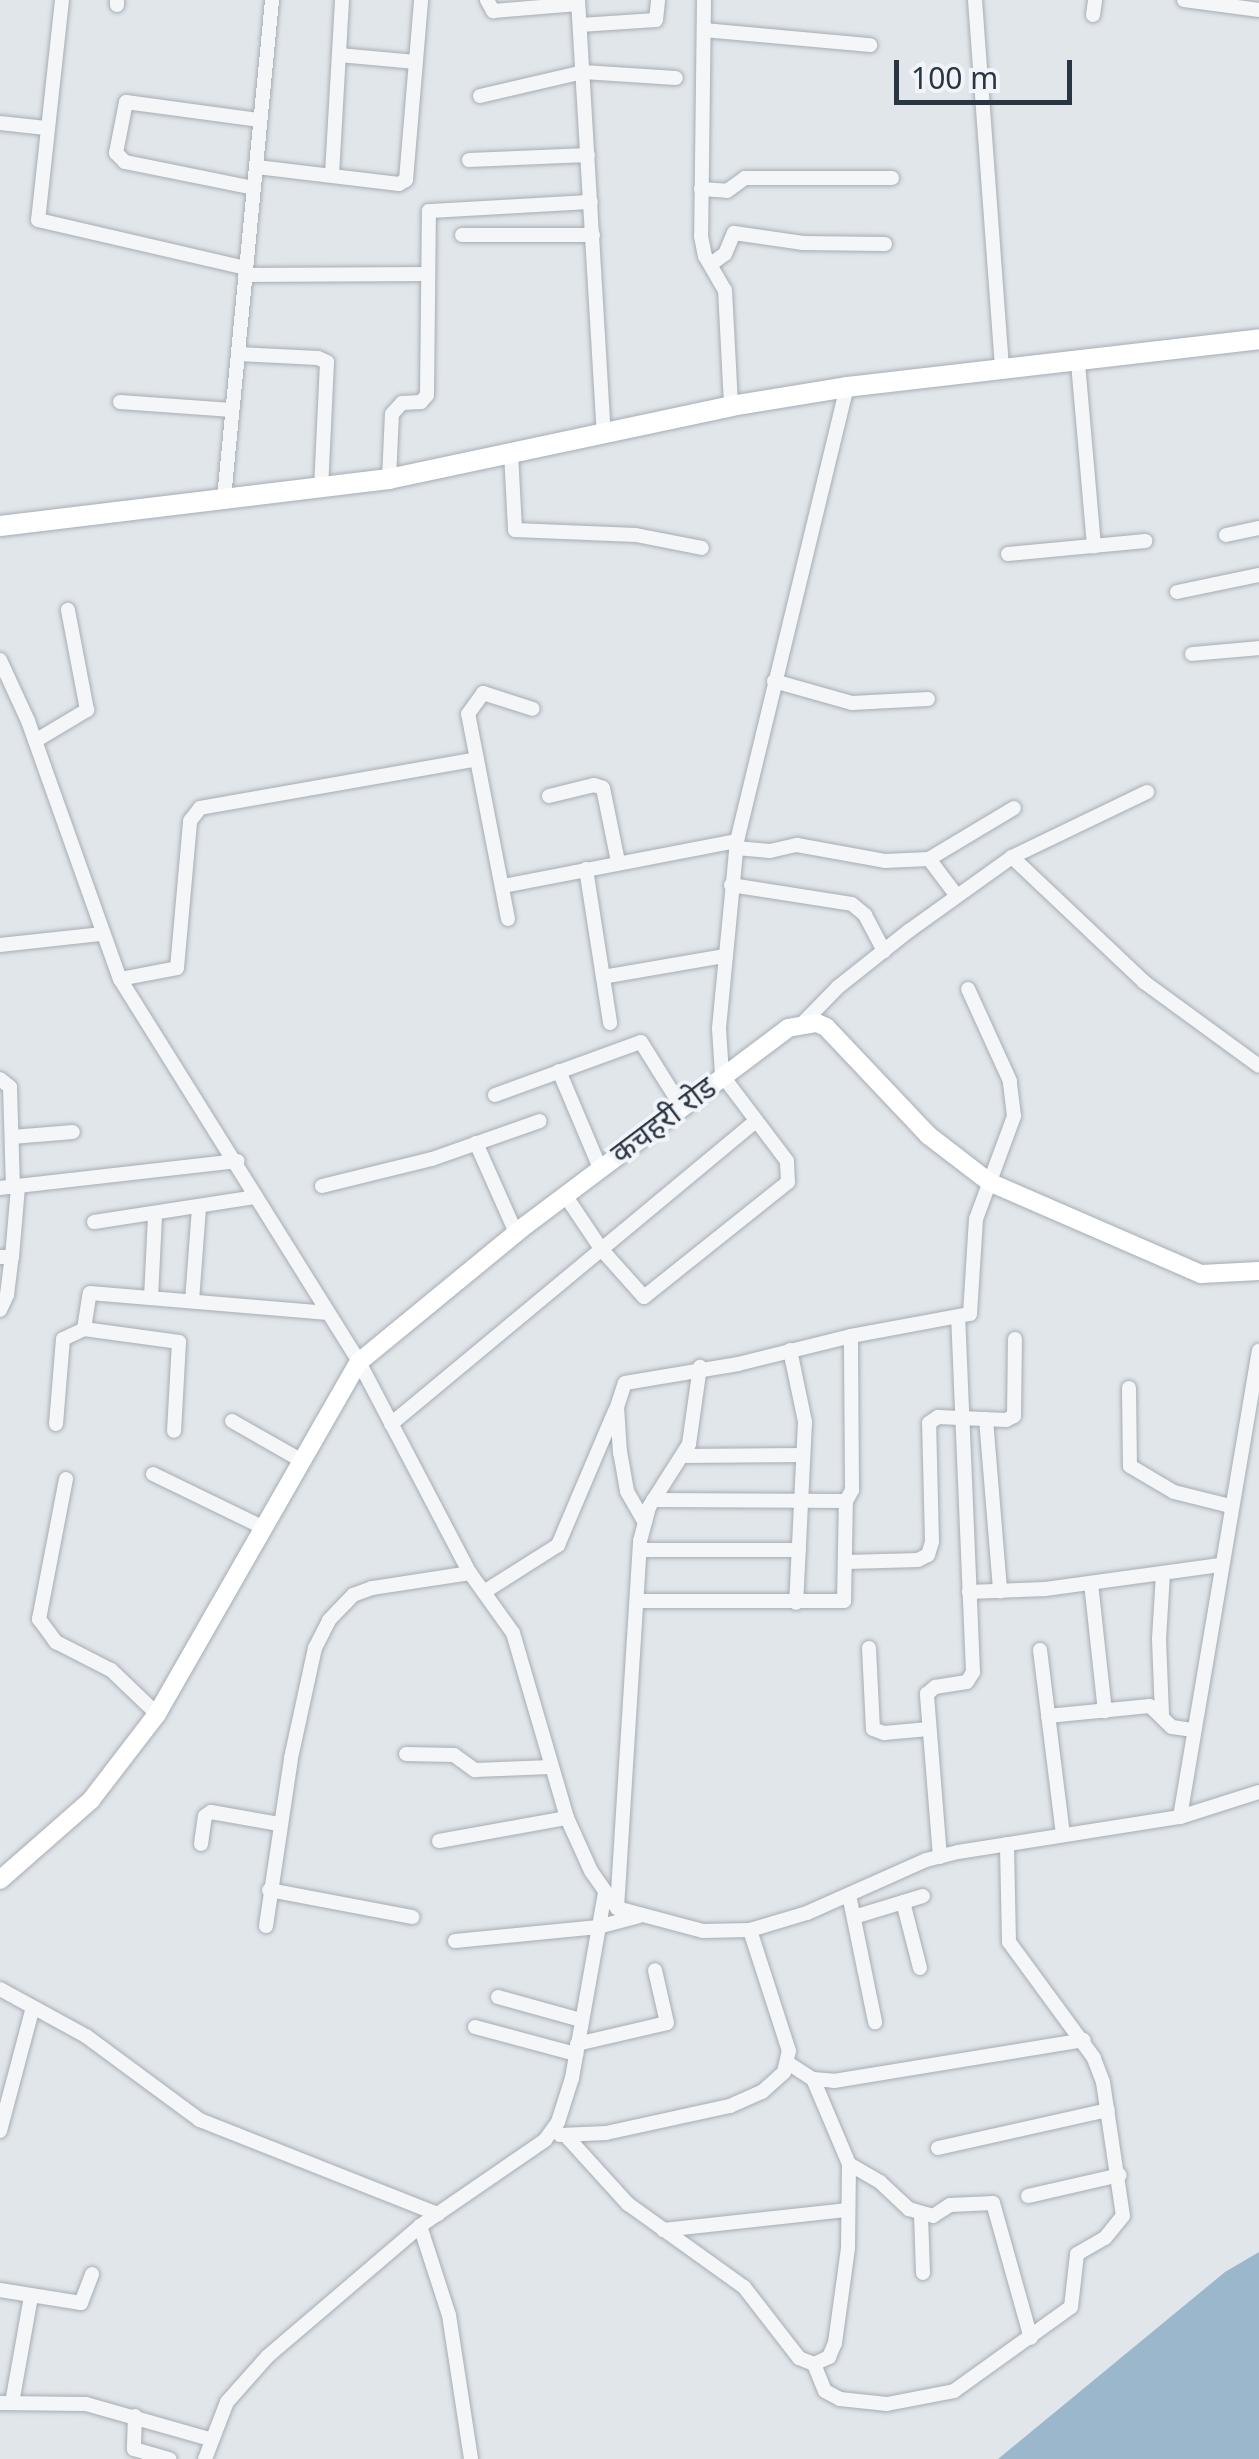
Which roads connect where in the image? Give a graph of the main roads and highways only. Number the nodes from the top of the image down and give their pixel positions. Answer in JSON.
{"nodes":[{"id":1,"x":1259,"y":339,"type":"edge"},
{"id":2,"x":0,"y":526,"type":"edge"},
{"id":3,"x":1259,"y":1271,"type":"edge"},
{"id":4,"x":0,"y":1880,"type":"edge"}],
"edges":[{"from":1,"to":2,"type":"highway"},
{"from":3,"to":4,"type":"main road","name":"कचहरी रोड"}]}
